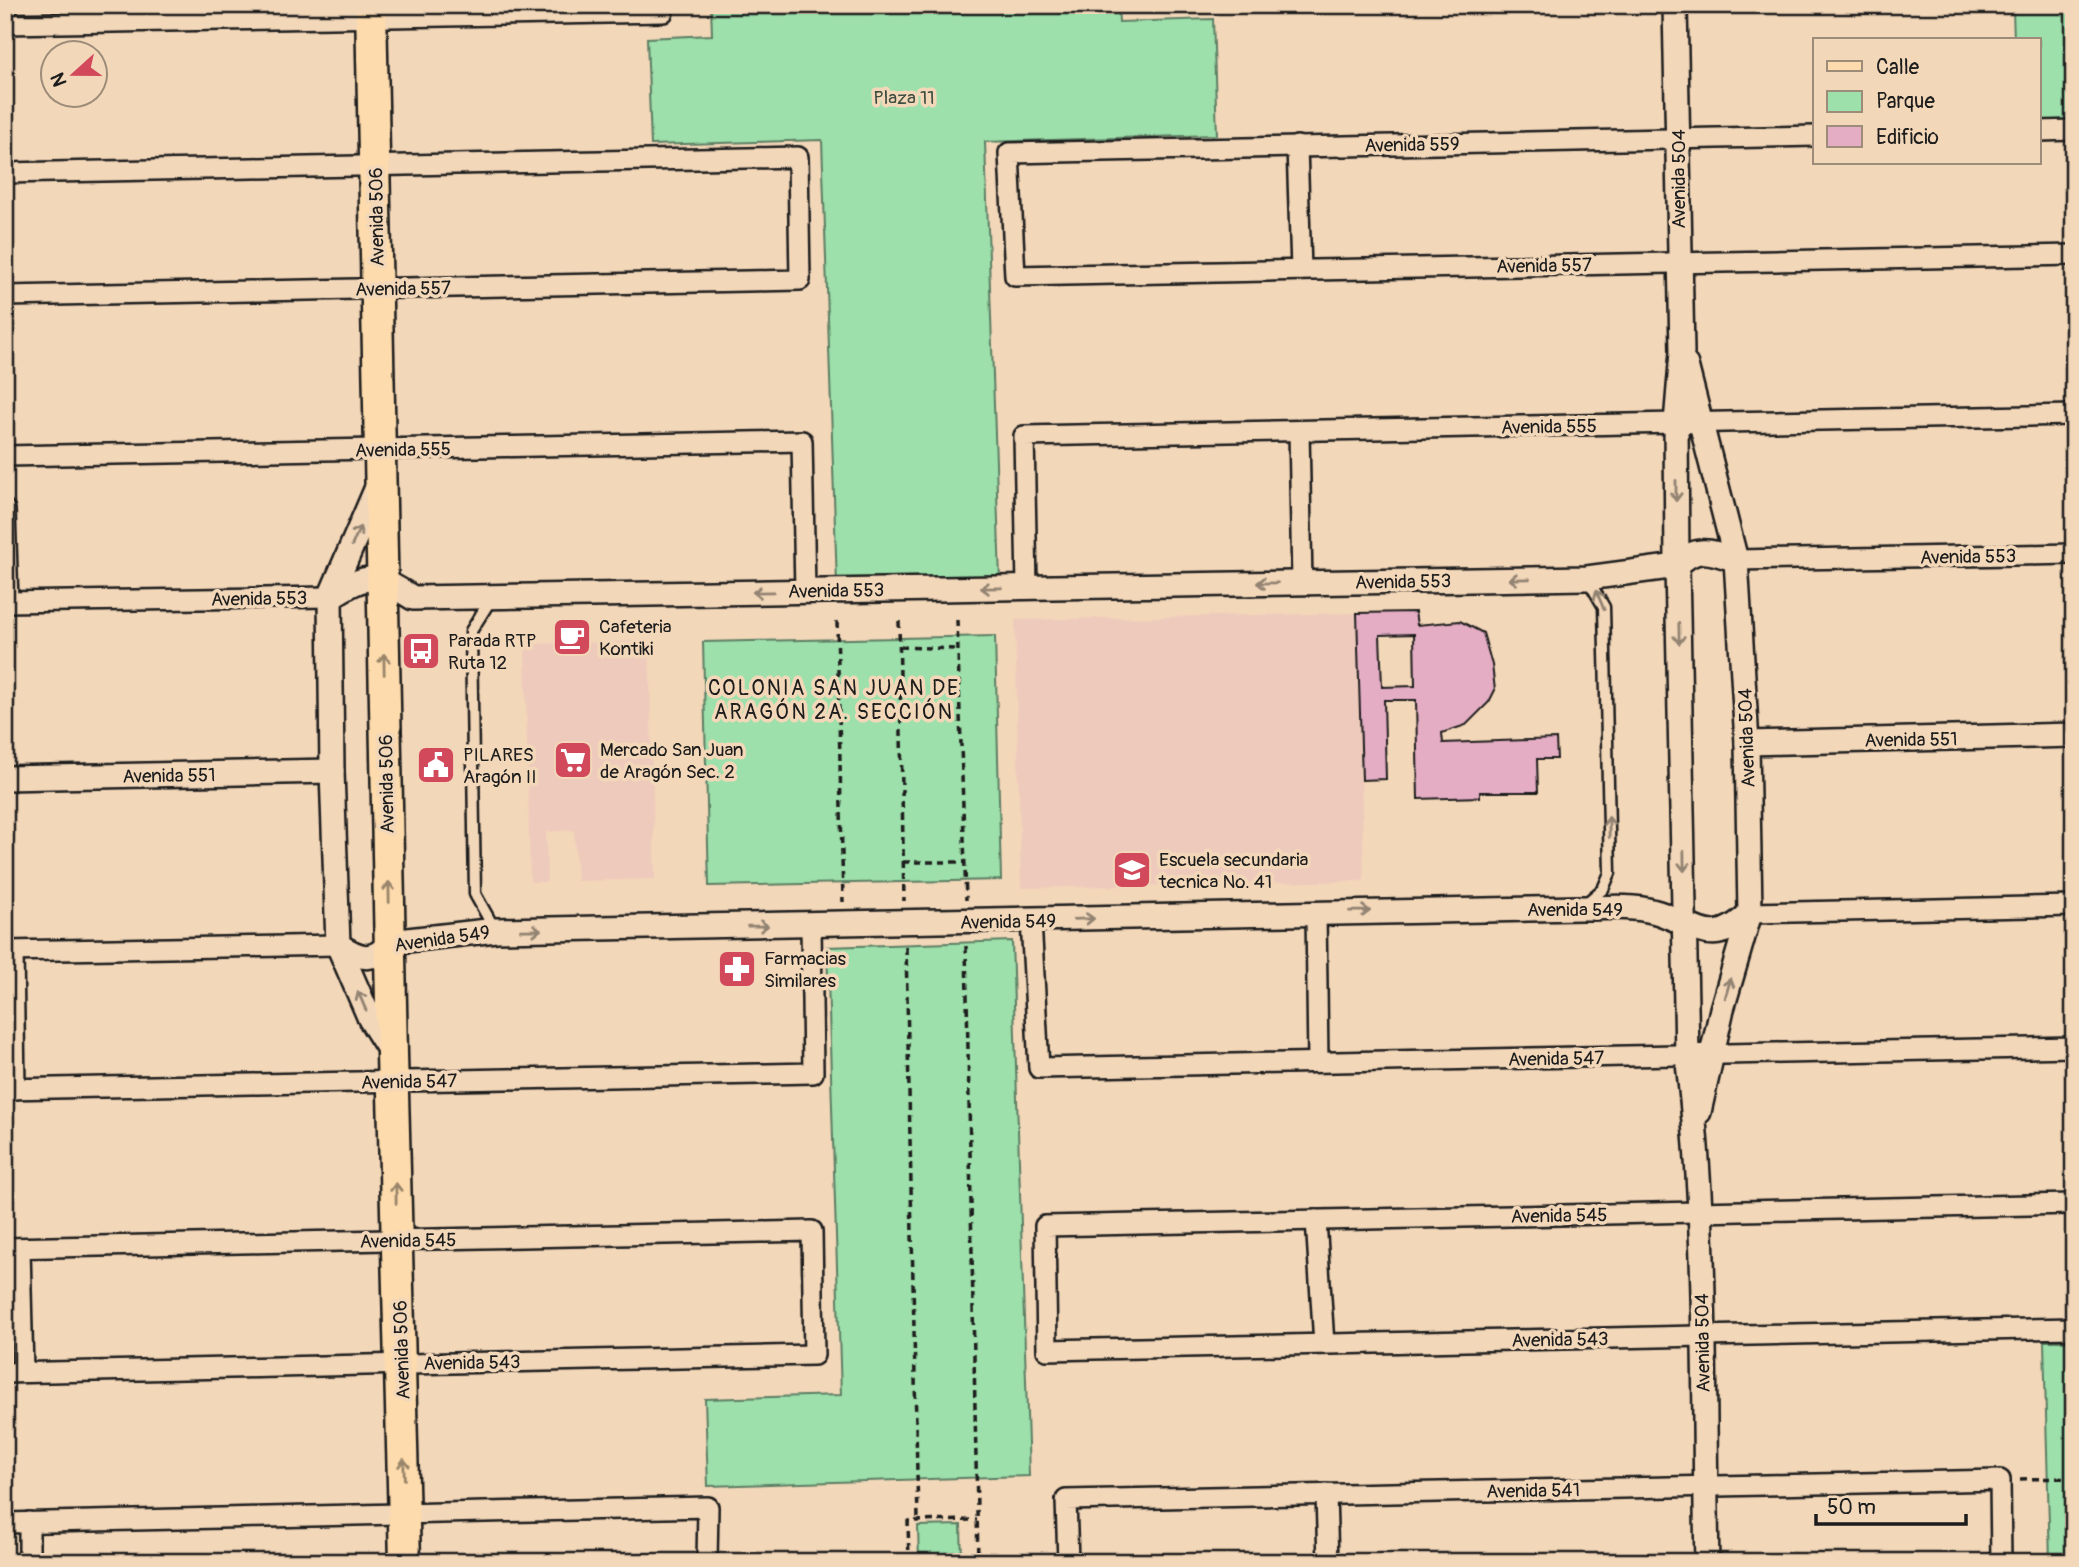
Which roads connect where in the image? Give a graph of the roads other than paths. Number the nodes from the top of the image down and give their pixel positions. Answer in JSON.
{"nodes":[{"id":1,"x":1675,"y":5,"type":"edge"},
{"id":2,"x":663,"y":9,"type":"edge"},
{"id":3,"x":371,"y":12,"type":"edge"},
{"id":4,"x":5,"y":24,"type":"edge"},
{"id":5,"x":2074,"y":130,"type":"edge"},
{"id":6,"x":2040,"y":131,"type":"edge"},
{"id":7,"x":1813,"y":136,"type":"edge"},
{"id":8,"x":1678,"y":139,"type":"junction"},
{"id":9,"x":1297,"y":146,"type":"junction"},
{"id":10,"x":375,"y":166,"type":"junction"},
{"id":11,"x":5,"y":173,"type":"edge"},
{"id":12,"x":2074,"y":255,"type":"edge"},
{"id":13,"x":1679,"y":262,"type":"junction"},
{"id":14,"x":1301,"y":270,"type":"junction"},
{"id":15,"x":1015,"y":276,"type":"joint"},
{"id":16,"x":378,"y":289,"type":"junction"},
{"id":17,"x":5,"y":296,"type":"edge"},
{"id":18,"x":1682,"y":352,"type":"junction"},
{"id":19,"x":2074,"y":415,"type":"edge"},
{"id":20,"x":1676,"y":423,"type":"junction"},
{"id":21,"x":1703,"y":423,"type":"junction"},
{"id":22,"x":1299,"y":431,"type":"junction"},
{"id":23,"x":5,"y":456,"type":"edge"},
{"id":24,"x":382,"y":462,"type":"junction"},
{"id":25,"x":5,"y":510,"type":"edge"},
{"id":26,"x":2074,"y":554,"type":"edge"},
{"id":27,"x":1736,"y":560,"type":"junction"},
{"id":28,"x":1677,"y":565,"type":"junction"},
{"id":29,"x":1587,"y":578,"type":"junction"},
{"id":30,"x":382,"y":579,"type":"junction"},
{"id":31,"x":1302,"y":583,"type":"junction"},
{"id":32,"x":1027,"y":587,"type":"junction"},
{"id":33,"x":805,"y":591,"type":"junction"},
{"id":34,"x":493,"y":596,"type":"junction"},
{"id":35,"x":330,"y":597,"type":"junction"},
{"id":36,"x":7,"y":602,"type":"edge"},
{"id":37,"x":2074,"y":735,"type":"edge"},
{"id":38,"x":1748,"y":743,"type":"junction"},
{"id":39,"x":332,"y":771,"type":"junction"},
{"id":40,"x":5,"y":778,"type":"edge"},
{"id":41,"x":2074,"y":906,"type":"edge"},
{"id":42,"x":1581,"y":908,"type":"junction"},
{"id":43,"x":1316,"y":912,"type":"junction"},
{"id":44,"x":1750,"y":913,"type":"junction"},
{"id":45,"x":1031,"y":920,"type":"junction"},
{"id":46,"x":811,"y":925,"type":"junction"},
{"id":47,"x":1685,"y":926,"type":"junction"},
{"id":48,"x":496,"y":930,"type":"junction"},
{"id":49,"x":390,"y":942,"type":"junction"},
{"id":50,"x":338,"y":945,"type":"junction"},
{"id":51,"x":9,"y":951,"type":"edge"},
{"id":52,"x":2074,"y":1047,"type":"edge"},
{"id":53,"x":1713,"y":1054,"type":"junction"},
{"id":54,"x":1687,"y":1055,"type":"junction"},
{"id":55,"x":1318,"y":1062,"type":"junction"},
{"id":56,"x":393,"y":1068,"type":"junction"},
{"id":57,"x":10,"y":1089,"type":"edge"},
{"id":58,"x":1696,"y":1124,"type":"junction"},
{"id":59,"x":2074,"y":1204,"type":"edge"},
{"id":60,"x":1700,"y":1212,"type":"junction"},
{"id":61,"x":1316,"y":1220,"type":"junction"},
{"id":62,"x":397,"y":1240,"type":"junction"},
{"id":63,"x":13,"y":1248,"type":"edge"},
{"id":64,"x":2074,"y":1328,"type":"edge"},
{"id":65,"x":1702,"y":1336,"type":"junction"},
{"id":66,"x":1324,"y":1344,"type":"junction"},
{"id":67,"x":1047,"y":1350,"type":"joint"},
{"id":68,"x":814,"y":1355,"type":"joint"},
{"id":69,"x":401,"y":1364,"type":"junction"},
{"id":70,"x":14,"y":1372,"type":"edge"},
{"id":71,"x":1705,"y":1486,"type":"junction"},
{"id":72,"x":1326,"y":1494,"type":"junction"},
{"id":73,"x":405,"y":1514,"type":"junction"},
{"id":74,"x":5,"y":1522,"type":"edge"},
{"id":75,"x":29,"y":1522,"type":"junction"},
{"id":76,"x":29,"y":1562,"type":"edge"},
{"id":77,"x":405,"y":1562,"type":"edge"},
{"id":78,"x":708,"y":1562,"type":"edge"},
{"id":79,"x":1068,"y":1562,"type":"edge"},
{"id":80,"x":1328,"y":1562,"type":"edge"},
{"id":81,"x":1707,"y":1562,"type":"edge"},
{"id":82,"x":2001,"y":1562,"type":"edge"}],
"edges":[{"from":1,"to":8,"type":"street","name":"Avenida 504"},
{"from":2,"to":3,"type":"street"},
{"from":3,"to":4,"type":"street"},
{"from":3,"to":10,"type":"main road","name":"Avenida 506"},
{"from":5,"to":6,"type":"street"},
{"from":7,"to":8,"type":"street","name":"Avenida 559"},
{"from":8,"to":9,"type":"street","name":"Avenida 559"},
{"from":8,"to":13,"type":"street","name":"Avenida 504"},
{"from":9,"to":14,"type":"street"},
{"from":9,"to":15,"type":"street","name":"Avenida 559"},
{"from":10,"to":11,"type":"street"},
{"from":10,"to":16,"type":"main road","name":"Avenida 506"},
{"from":10,"to":16,"type":"street","name":"Avenida 557"},
{"from":12,"to":13,"type":"street","name":"Avenida 557"},
{"from":13,"to":14,"type":"street","name":"Avenida 557"},
{"from":13,"to":18,"type":"street","name":"Avenida 504"},
{"from":14,"to":15,"type":"street","name":"Avenida 557"},
{"from":16,"to":17,"type":"street","name":"Avenida 557"},
{"from":16,"to":24,"type":"main road","name":"Avenida 506"},
{"from":18,"to":20,"type":"street","name":"Avenida 504"},
{"from":18,"to":21,"type":"street","name":"Avenida 504"},
{"from":19,"to":21,"type":"street","name":"Avenida 555"},
{"from":20,"to":21,"type":"street","name":"Avenida 555"},
{"from":20,"to":22,"type":"street","name":"Avenida 555"},
{"from":20,"to":28,"type":"street","name":"Avenida 504","one_way":true},
{"from":21,"to":27,"type":"street","name":"Avenida 504"},
{"from":22,"to":31,"type":"street"},
{"from":22,"to":32,"type":"street","name":"Avenida 555"},
{"from":23,"to":24,"type":"street","name":"Avenida 555"},
{"from":24,"to":30,"type":"main road","name":"Avenida 506"},
{"from":24,"to":33,"type":"street","name":"Avenida 555"},
{"from":35,"to":24,"type":"street","one_way":true},
{"from":25,"to":36,"type":"street"},
{"from":26,"to":27,"type":"street","name":"Avenida 553"},
{"from":27,"to":28,"type":"street","name":"Avenida 553"},
{"from":27,"to":38,"type":"street","name":"Avenida 504"},
{"from":28,"to":29,"type":"street","name":"Avenida 553"},
{"from":28,"to":47,"type":"street","name":"Avenida 504","one_way":true},
{"from":29,"to":31,"type":"street","name":"Avenida 553","one_way":true},
{"from":42,"to":29,"type":"lane","one_way":true},
{"from":30,"to":34,"type":"street","name":"Avenida 553"},
{"from":30,"to":35,"type":"street","name":"Avenida 553"},
{"from":49,"to":30,"type":"main road","name":"Avenida 506","one_way":true},
{"from":31,"to":32,"type":"street","name":"Avenida 553","one_way":true},
{"from":32,"to":33,"type":"street","name":"Avenida 553","one_way":true},
{"from":33,"to":34,"type":"street","name":"Avenida 553","one_way":true},
{"from":34,"to":48,"type":"lane"},
{"from":35,"to":36,"type":"street","name":"Avenida 553"},
{"from":35,"to":39,"type":"street"},
{"from":37,"to":38,"type":"street","name":"Avenida 551"},
{"from":38,"to":44,"type":"street","name":"Avenida 504"},
{"from":39,"to":40,"type":"street","name":"Avenida 551"},
{"from":39,"to":50,"type":"street"},
{"from":41,"to":44,"type":"street"},
{"from":43,"to":42,"type":"street","name":"Avenida 549","one_way":true},
{"from":42,"to":47,"type":"street","name":"Avenida 549"},
{"from":45,"to":43,"type":"street","name":"Avenida 549","one_way":true},
{"from":43,"to":55,"type":"street"},
{"from":44,"to":47,"type":"street","name":"Avenida 549"},
{"from":53,"to":44,"type":"street","name":"Avenida 504","one_way":true},
{"from":45,"to":46,"type":"street","name":"Avenida 549"},
{"from":45,"to":55,"type":"street","name":"Avenida 547"},
{"from":48,"to":46,"type":"street","name":"Avenida 549","one_way":true},
{"from":46,"to":56,"type":"street","name":"Avenida 547"},
{"from":47,"to":54,"type":"street","name":"Avenida 504"},
{"from":48,"to":49,"type":"street","name":"Avenida 549"},
{"from":49,"to":50,"type":"street","name":"Avenida 549"},
{"from":49,"to":56,"type":"main road","name":"Avenida 506"},
{"from":50,"to":51,"type":"street"},
{"from":56,"to":50,"type":"street","one_way":true},
{"from":51,"to":57,"type":"street"},
{"from":52,"to":53,"type":"street","name":"Avenida 547"},
{"from":53,"to":54,"type":"street","name":"Avenida 547"},
{"from":53,"to":58,"type":"street","name":"Avenida 504"},
{"from":54,"to":55,"type":"street","name":"Avenida 547"},
{"from":54,"to":58,"type":"street","name":"Avenida 504"},
{"from":56,"to":57,"type":"street","name":"Avenida 547"},
{"from":62,"to":56,"type":"main road","name":"Avenida 506","one_way":true},
{"from":58,"to":60,"type":"street","name":"Avenida 504"},
{"from":59,"to":60,"type":"street","name":"Avenida 545"},
{"from":60,"to":61,"type":"street","name":"Avenida 545"},
{"from":60,"to":65,"type":"street","name":"Avenida 504"},
{"from":61,"to":66,"type":"street"},
{"from":61,"to":67,"type":"street","name":"Avenida 545"},
{"from":62,"to":63,"type":"street","name":"Avenida 545"},
{"from":62,"to":68,"type":"street","name":"Avenida 545"},
{"from":62,"to":69,"type":"main road","name":"Avenida 506"},
{"from":63,"to":70,"type":"street"},
{"from":64,"to":65,"type":"street","name":"Avenida 543"},
{"from":65,"to":66,"type":"street","name":"Avenida 543"},
{"from":65,"to":71,"type":"street","name":"Avenida 504"},
{"from":66,"to":67,"type":"street","name":"Avenida 543"},
{"from":68,"to":69,"type":"street","name":"Avenida 543"},
{"from":69,"to":70,"type":"street","name":"Avenida 543"},
{"from":73,"to":69,"type":"main road","name":"Avenida 506","one_way":true},
{"from":71,"to":72,"type":"street","name":"Avenida 541"},
{"from":71,"to":81,"type":"street","name":"Avenida 504"},
{"from":71,"to":82,"type":"street","name":"Avenida 541"},
{"from":72,"to":79,"type":"street","name":"Avenida 541"},
{"from":72,"to":80,"type":"street"},
{"from":73,"to":75,"type":"street"},
{"from":73,"to":77,"type":"main road","name":"Avenida 506"},
{"from":73,"to":78,"type":"street"},
{"from":74,"to":75,"type":"street"},
{"from":75,"to":76,"type":"street"}]}
